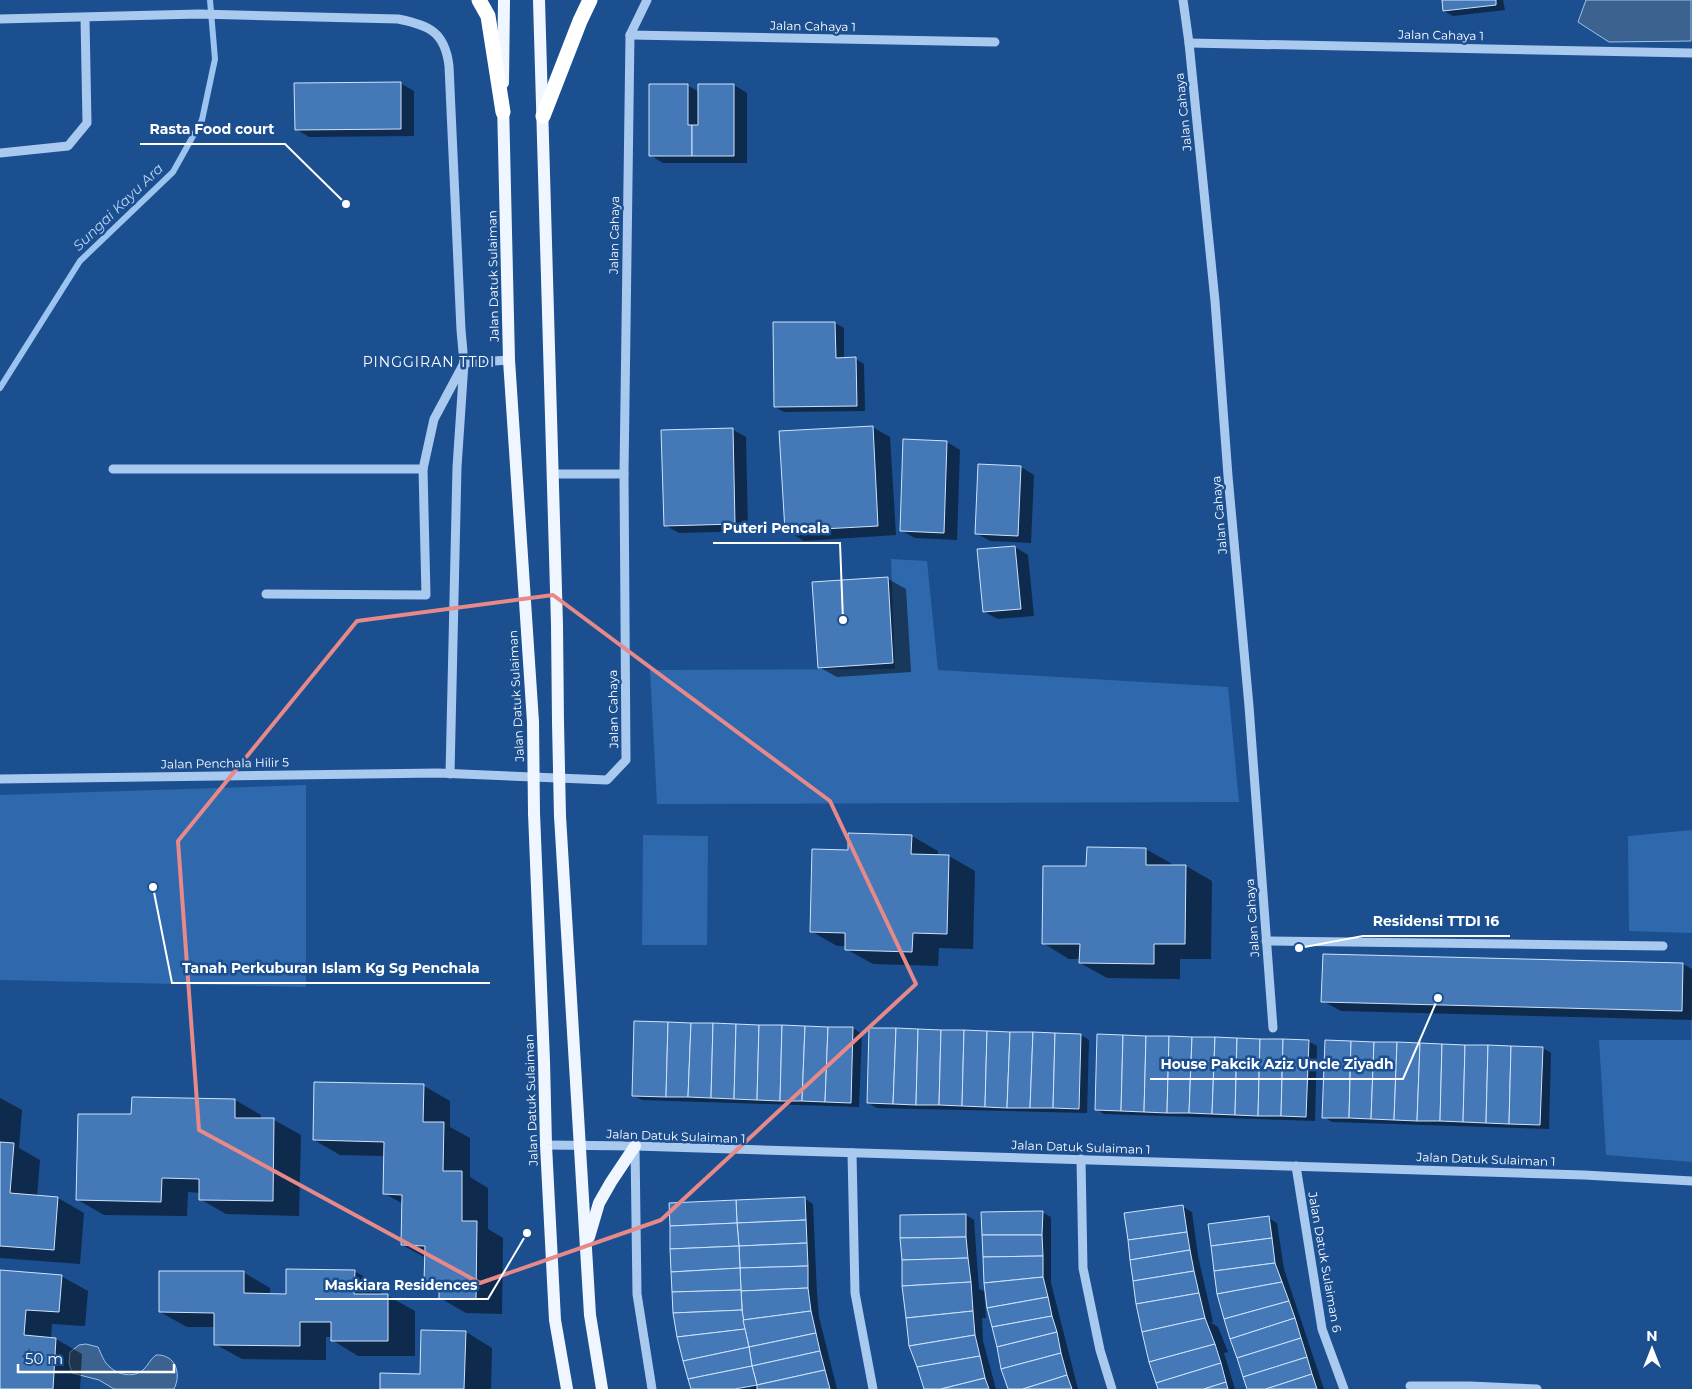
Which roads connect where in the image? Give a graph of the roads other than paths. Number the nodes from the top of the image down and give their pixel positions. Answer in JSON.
{"nodes":[{"id":1,"x":479,"y":0,"type":"edge"},
{"id":2,"x":504,"y":0,"type":"edge"},
{"id":3,"x":539,"y":0,"type":"edge"},
{"id":4,"x":590,"y":0,"type":"edge"},
{"id":5,"x":647,"y":0,"type":"edge"},
{"id":6,"x":1183,"y":0,"type":"edge"},
{"id":7,"x":86,"y":18,"type":"junction"},
{"id":8,"x":0,"y":19,"type":"edge"},
{"id":9,"x":630,"y":34,"type":"junction"},
{"id":10,"x":995,"y":42,"type":"dead end"},
{"id":11,"x":1189,"y":43,"type":"junction"},
{"id":12,"x":1692,"y":53,"type":"edge"},
{"id":13,"x":503,"y":112,"type":"junction"},
{"id":14,"x":543,"y":116,"type":"junction"},
{"id":15,"x":0,"y":153,"type":"edge"},
{"id":16,"x":508,"y":360,"type":"junction"},
{"id":17,"x":464,"y":363,"type":"junction"},
{"id":18,"x":113,"y":468,"type":"dead end"},
{"id":19,"x":424,"y":469,"type":"junction"},
{"id":20,"x":552,"y":474,"type":"junction"},
{"id":21,"x":624,"y":474,"type":"junction"},
{"id":22,"x":266,"y":594,"type":"dead end"},
{"id":23,"x":450,"y":774,"type":"junction"},
{"id":24,"x":0,"y":779,"type":"edge"},
{"id":25,"x":1266,"y":940,"type":"junction"},
{"id":26,"x":1664,"y":946,"type":"dead end"},
{"id":27,"x":1273,"y":1028,"type":"dead end"},
{"id":28,"x":546,"y":1146,"type":"junction"},
{"id":29,"x":580,"y":1146,"type":"junction"},
{"id":30,"x":635,"y":1146,"type":"junction"},
{"id":31,"x":852,"y":1153,"type":"junction"},
{"id":32,"x":1081,"y":1159,"type":"junction"},
{"id":33,"x":1296,"y":1166,"type":"junction"},
{"id":34,"x":1692,"y":1181,"type":"edge"},
{"id":35,"x":586,"y":1245,"type":"junction"},
{"id":36,"x":1410,"y":1386,"type":"dead end"},
{"id":37,"x":567,"y":1389,"type":"edge"},
{"id":38,"x":602,"y":1389,"type":"edge"},
{"id":39,"x":652,"y":1389,"type":"edge"},
{"id":40,"x":873,"y":1389,"type":"edge"},
{"id":41,"x":1112,"y":1389,"type":"edge"},
{"id":42,"x":1344,"y":1389,"type":"edge"},
{"id":43,"x":1536,"y":1389,"type":"edge"}],
"edges":[{"from":1,"to":13,"type":"highway"},
{"from":2,"to":13,"type":"main road","name":"Jalan Datuk Sulaiman"},
{"from":3,"to":14,"type":"main road"},
{"from":4,"to":14,"type":"highway"},
{"from":5,"to":9,"type":"street","name":"Jalan Cahaya"},
{"from":6,"to":11,"type":"street","name":"Jalan Cahaya"},
{"from":7,"to":8,"type":"street"},
{"from":7,"to":15,"type":"street"},
{"from":7,"to":17,"type":"street"},
{"from":9,"to":10,"type":"street","name":"Jalan Cahaya 1"},
{"from":9,"to":21,"type":"street","name":"Jalan Cahaya"},
{"from":11,"to":12,"type":"street","name":"Jalan Cahaya 1"},
{"from":11,"to":25,"type":"street","name":"Jalan Cahaya"},
{"from":13,"to":16,"type":"main road","name":"Jalan Datuk Sulaiman"},
{"from":14,"to":20,"type":"main road"},
{"from":16,"to":17,"type":"street"},
{"from":16,"to":28,"type":"main road","name":"Jalan Datuk Sulaiman","bridge":true},
{"from":17,"to":19,"type":"street"},
{"from":17,"to":23,"type":"street"},
{"from":18,"to":19,"type":"street"},
{"from":19,"to":22,"type":"street"},
{"from":20,"to":21,"type":"street"},
{"from":20,"to":29,"type":"main road","bridge":true},
{"from":21,"to":23,"type":"street","name":"Jalan Cahaya"},
{"from":23,"to":24,"type":"street","name":"Jalan Penchala Hilir 5"},
{"from":25,"to":26,"type":"street"},
{"from":25,"to":27,"type":"street","name":"Jalan Cahaya"},
{"from":28,"to":29,"type":"street","name":"Jalan Datuk Sulaiman 1"},
{"from":28,"to":37,"type":"main road","name":"Jalan Datuk Sulaiman"},
{"from":29,"to":30,"type":"street","name":"Jalan Datuk Sulaiman 1"},
{"from":29,"to":35,"type":"main road"},
{"from":30,"to":31,"type":"street","name":"Jalan Datuk Sulaiman 1"},
{"from":30,"to":35,"type":"main road"},
{"from":30,"to":39,"type":"street"},
{"from":31,"to":32,"type":"street","name":"Jalan Datuk Sulaiman 1"},
{"from":31,"to":40,"type":"street"},
{"from":32,"to":33,"type":"street","name":"Jalan Datuk Sulaiman 1"},
{"from":32,"to":41,"type":"street"},
{"from":33,"to":34,"type":"street","name":"Jalan Datuk Sulaiman 1"},
{"from":33,"to":42,"type":"street","name":"Jalan Datuk Sulaiman 6"},
{"from":35,"to":38,"type":"main road"},
{"from":36,"to":43,"type":"street"}]}
